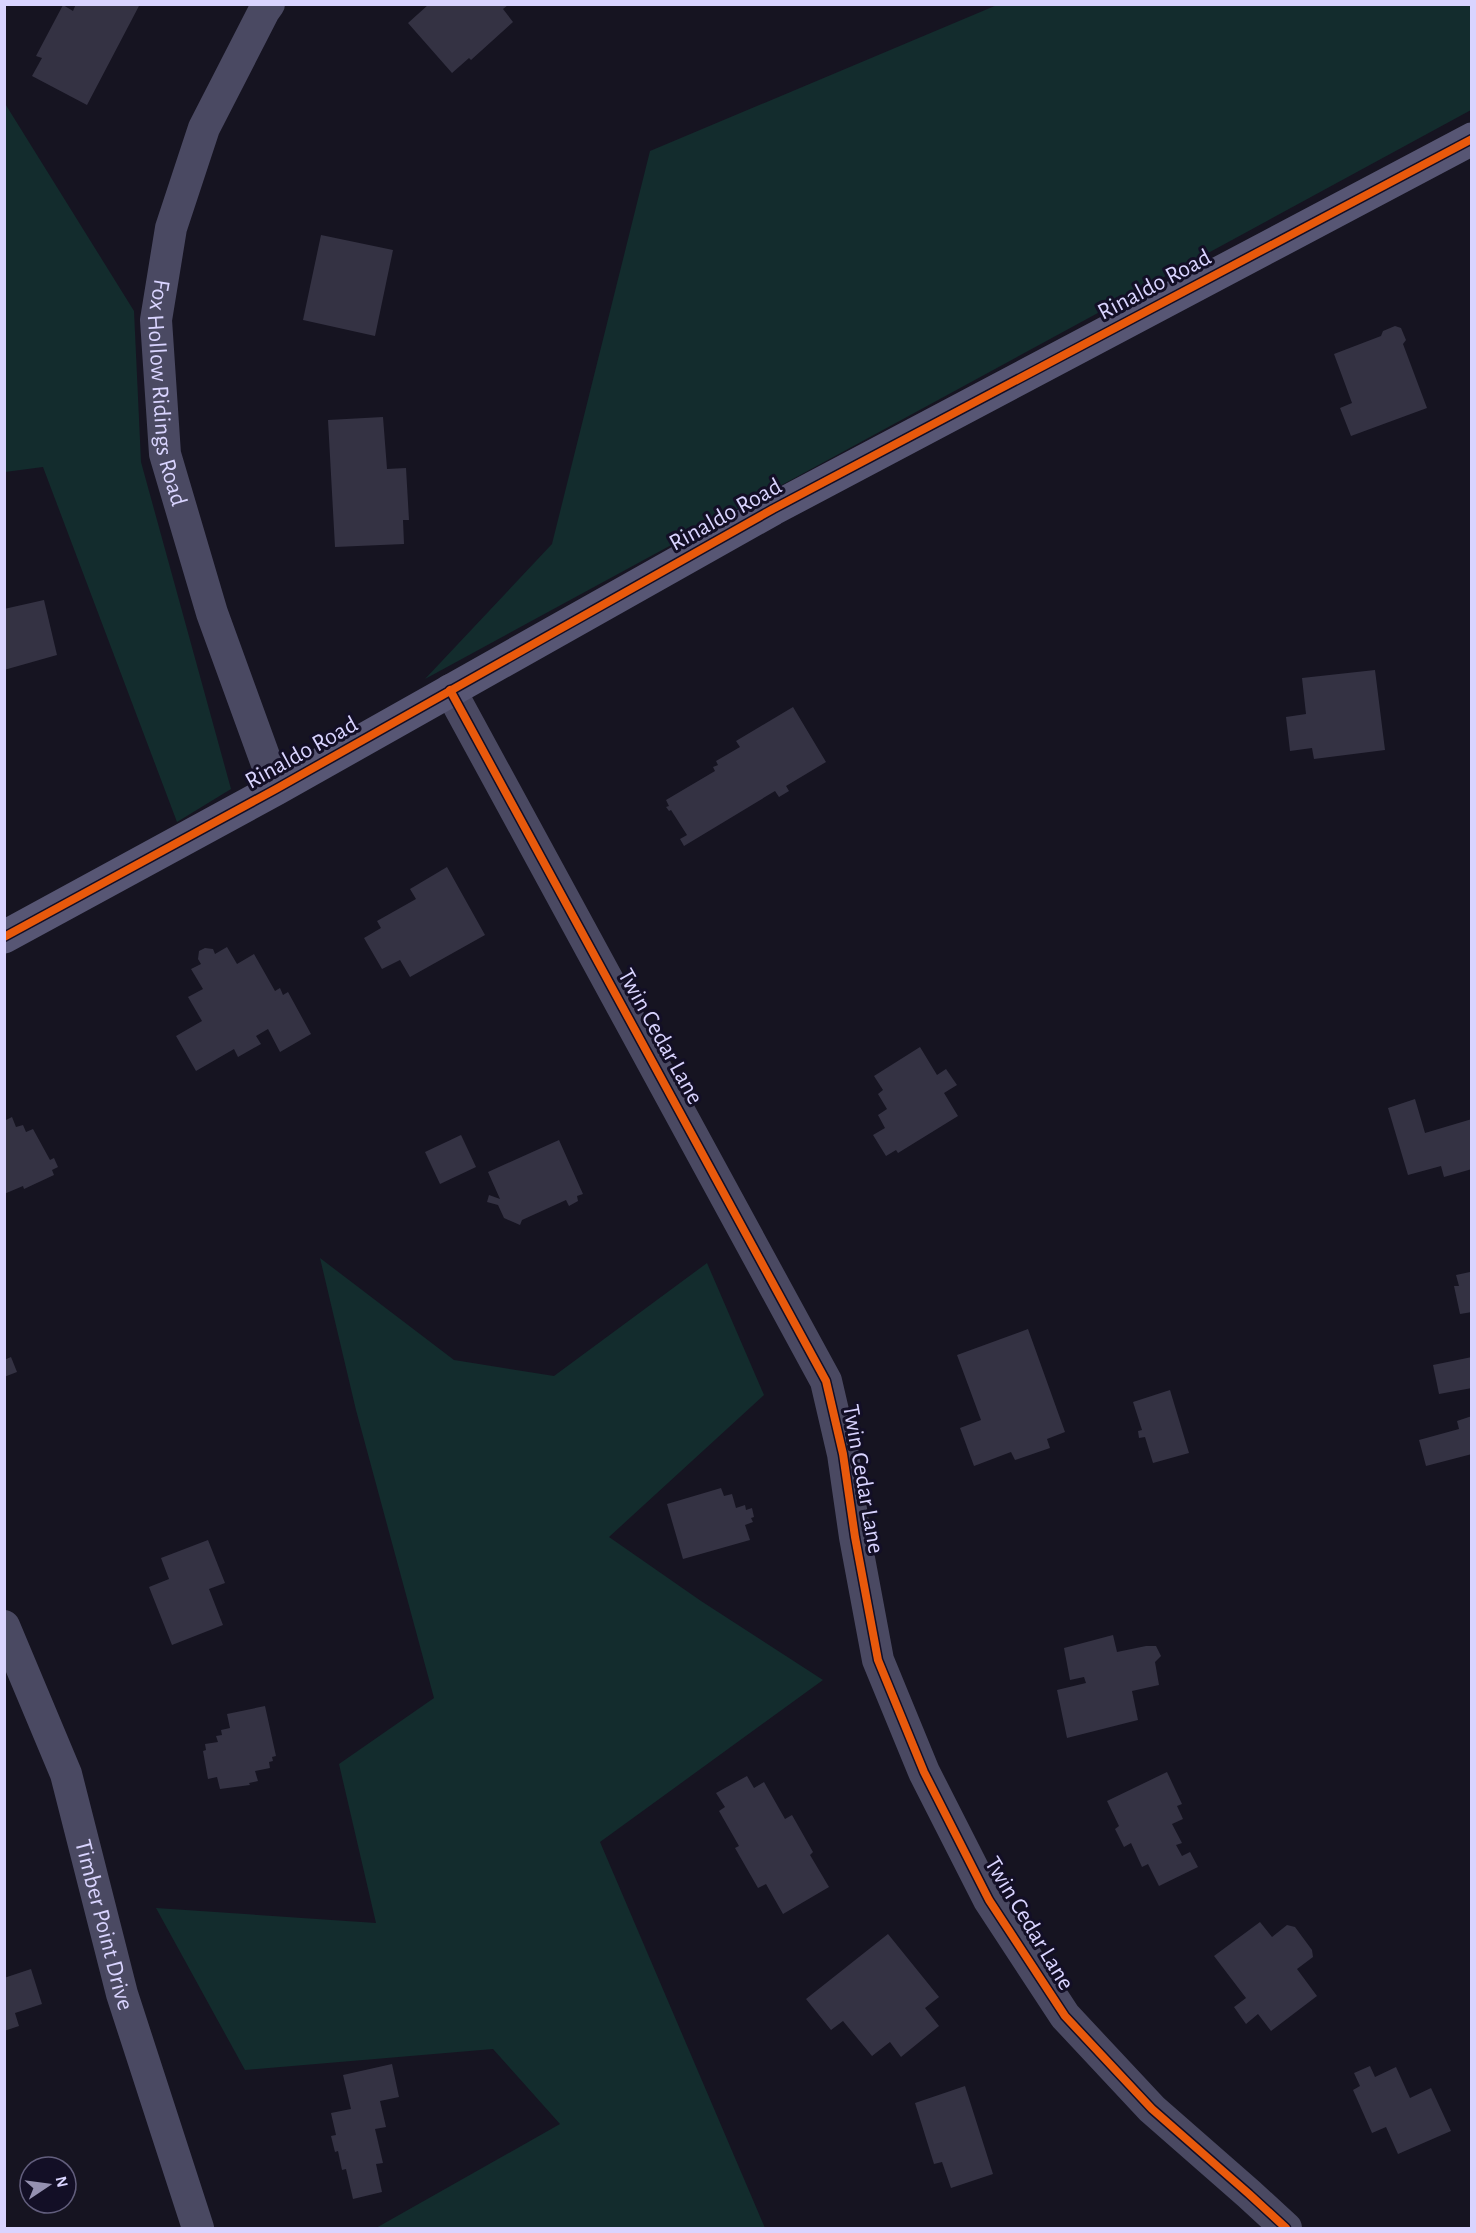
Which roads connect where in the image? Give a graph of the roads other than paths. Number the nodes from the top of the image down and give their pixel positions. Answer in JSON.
{"nodes":[{"id":1,"x":269,"y":4,"type":"edge"},
{"id":2,"x":1472,"y":139,"type":"edge"},
{"id":3,"x":450,"y":690,"type":"junction"},
{"id":4,"x":276,"y":789,"type":"junction"},
{"id":5,"x":4,"y":937,"type":"edge"},
{"id":6,"x":4,"y":1626,"type":"edge"},
{"id":7,"x":198,"y":2229,"type":"edge"},
{"id":8,"x":1286,"y":2229,"type":"edge"}],
"edges":[{"from":1,"to":4,"type":"street","name":"Fox Hollow Ridings Road"},
{"from":2,"to":3,"type":"street","name":"Rinaldo Road"},
{"from":3,"to":4,"type":"street","name":"Rinaldo Road"},
{"from":3,"to":8,"type":"street","name":"Twin Cedar Lane"},
{"from":4,"to":5,"type":"street","name":"Rinaldo Road"},
{"from":6,"to":7,"type":"street","name":"Timber Point Drive"}]}
